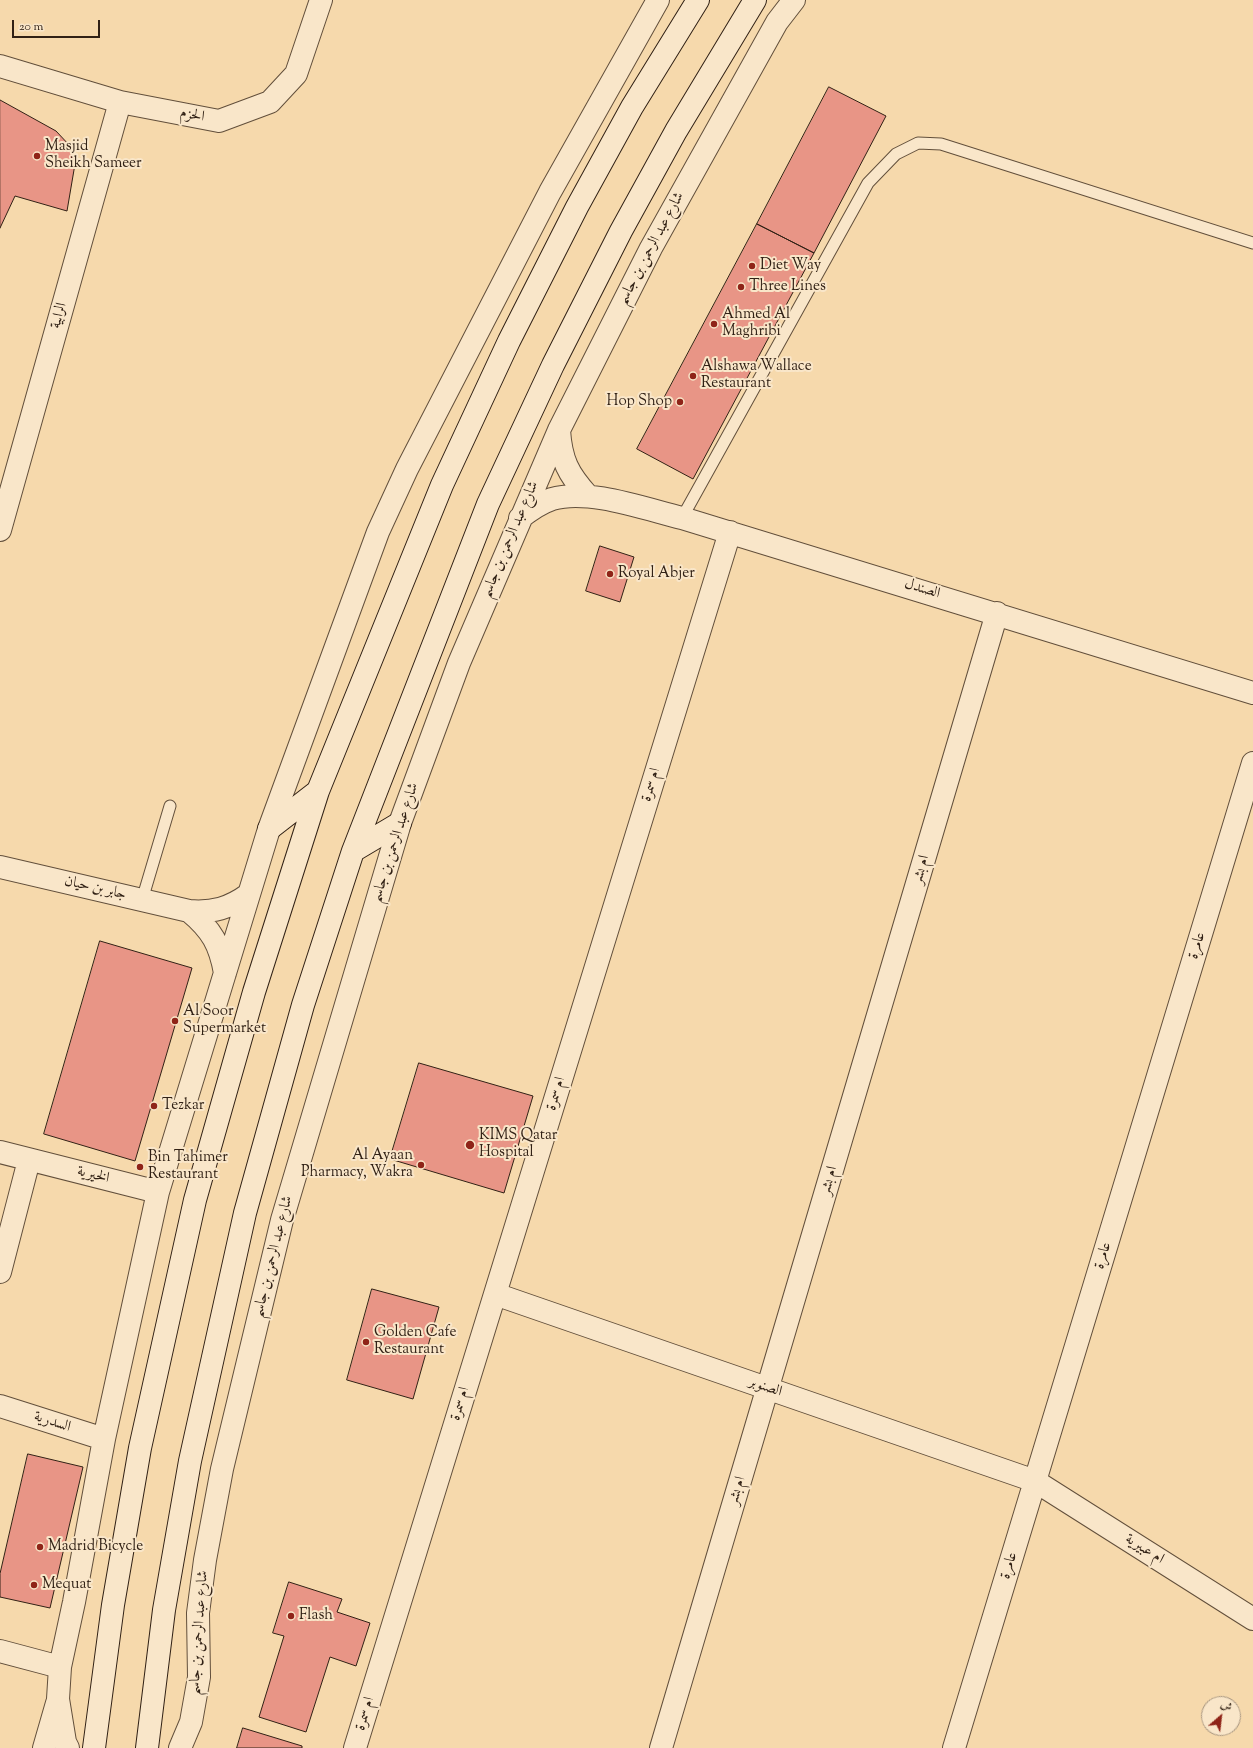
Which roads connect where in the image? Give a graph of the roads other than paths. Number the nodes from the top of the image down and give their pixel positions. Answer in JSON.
{"nodes":[{"id":1,"x":321,"y":0,"type":"edge"},
{"id":2,"x":658,"y":0,"type":"edge"},
{"id":3,"x":698,"y":0,"type":"edge"},
{"id":4,"x":755,"y":0,"type":"edge"},
{"id":5,"x":794,"y":0,"type":"edge"},
{"id":6,"x":0,"y":66,"type":"edge"},
{"id":7,"x":120,"y":102,"type":"junction"},
{"id":8,"x":1253,"y":243,"type":"edge"},
{"id":9,"x":559,"y":430,"type":"junction"},
{"id":10,"x":588,"y":496,"type":"junction"},
{"id":11,"x":520,"y":518,"type":"junction"},
{"id":12,"x":682,"y":518,"type":"junction"},
{"id":13,"x":0,"y":530,"type":"edge"},
{"id":14,"x":730,"y":532,"type":"junction"},
{"id":15,"x":998,"y":613,"type":"junction"},
{"id":16,"x":1253,"y":693,"type":"edge"},
{"id":17,"x":1253,"y":763,"type":"edge"},
{"id":18,"x":318,"y":791,"type":"junction"},
{"id":19,"x":170,"y":806,"type":"dead end"},
{"id":20,"x":400,"y":822,"type":"junction"},
{"id":21,"x":270,"y":829,"type":"junction"},
{"id":22,"x":353,"y":851,"type":"junction"},
{"id":23,"x":0,"y":867,"type":"edge"},
{"id":24,"x":248,"y":894,"type":"junction"},
{"id":25,"x":142,"y":900,"type":"junction"},
{"id":26,"x":189,"y":911,"type":"junction"},
{"id":27,"x":226,"y":973,"type":"junction"},
{"id":28,"x":0,"y":1152,"type":"edge"},
{"id":29,"x":29,"y":1160,"type":"junction"},
{"id":30,"x":158,"y":1192,"type":"junction"},
{"id":31,"x":0,"y":1272,"type":"edge"},
{"id":32,"x":495,"y":1294,"type":"junction"},
{"id":33,"x":768,"y":1389,"type":"junction"},
{"id":34,"x":0,"y":1406,"type":"edge"},
{"id":35,"x":104,"y":1439,"type":"junction"},
{"id":36,"x":1036,"y":1481,"type":"junction"},
{"id":37,"x":1253,"y":1619,"type":"edge"},
{"id":38,"x":0,"y":1651,"type":"edge"},
{"id":39,"x":60,"y":1666,"type":"junction"},
{"id":40,"x":58,"y":1698,"type":"junction"},
{"id":41,"x":44,"y":1748,"type":"edge"},
{"id":42,"x":68,"y":1748,"type":"edge"},
{"id":43,"x":94,"y":1748,"type":"edge"},
{"id":44,"x":148,"y":1748,"type":"edge"},
{"id":45,"x":180,"y":1748,"type":"edge"},
{"id":46,"x":355,"y":1748,"type":"edge"},
{"id":47,"x":661,"y":1748,"type":"edge"},
{"id":48,"x":954,"y":1748,"type":"edge"}],
"edges":[{"from":1,"to":7,"type":"street","name":"الحزم"},
{"from":2,"to":21,"type":"street"},
{"from":3,"to":18,"type":"street"},
{"from":4,"to":22,"type":"street"},
{"from":5,"to":9,"type":"street","name":"شارع عبد الرحمن بن جاسم"},
{"from":6,"to":7,"type":"street","name":"الحزم"},
{"from":7,"to":13,"type":"street","name":"الرابية"},
{"from":8,"to":12,"type":"lane"},
{"from":9,"to":10,"type":"street"},
{"from":9,"to":11,"type":"street","name":"شارع عبد الرحمن بن جاسم"},
{"from":10,"to":11,"type":"street","name":"الصندل"},
{"from":10,"to":12,"type":"street","name":"الصندل"},
{"from":11,"to":20,"type":"street","name":"شارع عبد الرحمن بن جاسم"},
{"from":12,"to":14,"type":"street","name":"الصندل"},
{"from":14,"to":15,"type":"street","name":"الصندل"},
{"from":14,"to":32,"type":"street","name":"ام سمرة"},
{"from":15,"to":16,"type":"street","name":"الصندل"},
{"from":15,"to":33,"type":"street","name":"ام بشر"},
{"from":17,"to":36,"type":"street","name":"عامرة"},
{"from":18,"to":21,"type":"street"},
{"from":18,"to":43,"type":"street"},
{"from":19,"to":25,"type":"lane"},
{"from":20,"to":22,"type":"street"},
{"from":20,"to":45,"type":"street","name":"شارع عبد الرحمن بن جاسم"},
{"from":21,"to":24,"type":"street"},
{"from":22,"to":44,"type":"street"},
{"from":23,"to":25,"type":"street","name":"جابر بن حيان"},
{"from":24,"to":26,"type":"street","name":"جابر بن حيان"},
{"from":24,"to":27,"type":"street"},
{"from":25,"to":26,"type":"street","name":"جابر بن حيان"},
{"from":26,"to":27,"type":"street","name":"جابر بن حيان"},
{"from":27,"to":30,"type":"street"},
{"from":28,"to":29,"type":"street","name":"الخيرية"},
{"from":29,"to":30,"type":"street","name":"الخيرية"},
{"from":29,"to":31,"type":"street"},
{"from":30,"to":35,"type":"street"},
{"from":32,"to":33,"type":"street","name":"الصنوبر"},
{"from":32,"to":46,"type":"street","name":"ام سمرة"},
{"from":33,"to":36,"type":"street","name":"الصنوبر"},
{"from":33,"to":47,"type":"street","name":"ام بشر"},
{"from":34,"to":35,"type":"street","name":"السدرية"},
{"from":35,"to":39,"type":"street"},
{"from":36,"to":37,"type":"street","name":"ام عبيرية"},
{"from":36,"to":48,"type":"street","name":"عامرة"},
{"from":38,"to":39,"type":"street"},
{"from":39,"to":40,"type":"street"},
{"from":40,"to":41,"type":"street"},
{"from":40,"to":42,"type":"street"}]}
